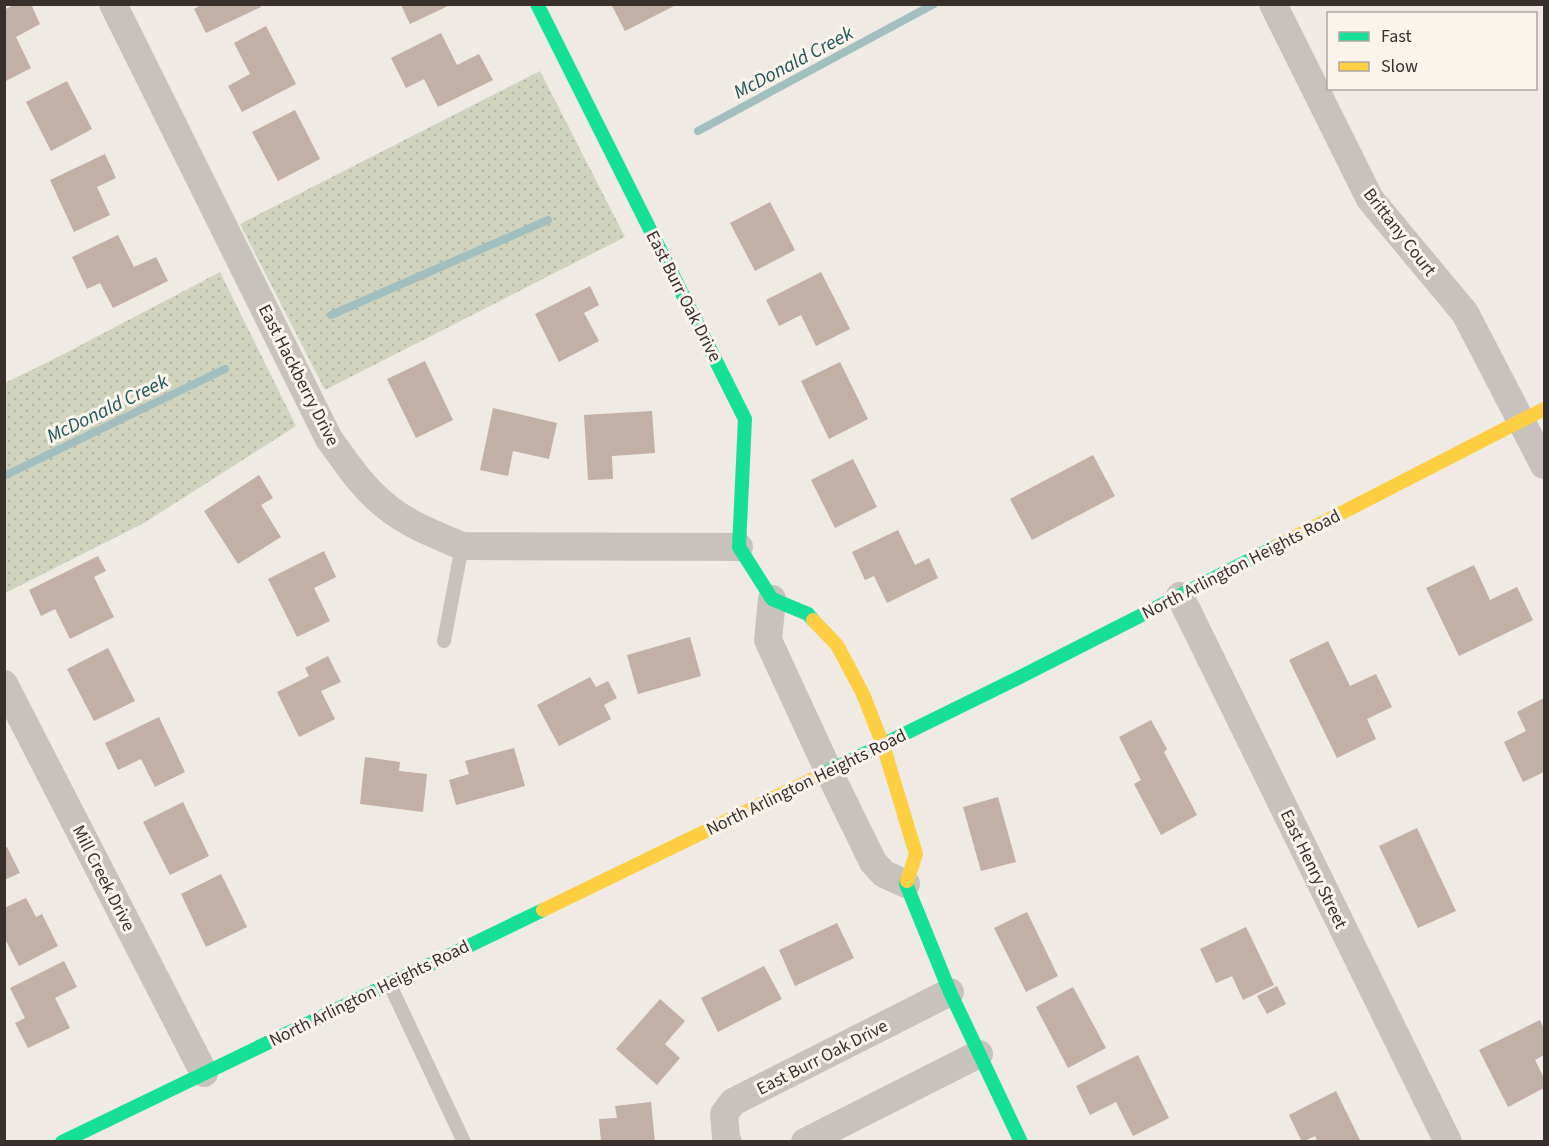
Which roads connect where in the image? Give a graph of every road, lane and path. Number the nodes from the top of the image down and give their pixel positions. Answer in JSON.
{"nodes":[{"id":1,"x":113,"y":4,"type":"edge"},
{"id":2,"x":537,"y":4,"type":"edge"},
{"id":3,"x":1273,"y":4,"type":"edge"},
{"id":4,"x":1534,"y":415,"type":"edge"},
{"id":5,"x":1545,"y":465,"type":"edge"},
{"id":6,"x":462,"y":546,"type":"junction"},
{"id":7,"x":739,"y":547,"type":"junction"},
{"id":8,"x":1180,"y":596,"type":"junction"},
{"id":9,"x":772,"y":599,"type":"junction"},
{"id":10,"x":444,"y":641,"type":"dead end"},
{"id":11,"x":4,"y":684,"type":"edge"},
{"id":12,"x":883,"y":745,"type":"junction"},
{"id":13,"x":829,"y":772,"type":"junction"},
{"id":14,"x":906,"y":884,"type":"junction"},
{"id":15,"x":389,"y":983,"type":"junction"},
{"id":16,"x":950,"y":992,"type":"junction"},
{"id":17,"x":980,"y":1054,"type":"junction"},
{"id":18,"x":204,"y":1072,"type":"junction"},
{"id":19,"x":62,"y":1142,"type":"edge"},
{"id":20,"x":464,"y":1142,"type":"edge"},
{"id":21,"x":728,"y":1142,"type":"edge"},
{"id":22,"x":805,"y":1142,"type":"edge"},
{"id":23,"x":1021,"y":1142,"type":"edge"},
{"id":24,"x":1448,"y":1142,"type":"edge"}],
"edges":[{"from":1,"to":6,"type":"street","name":"East Hackberry Drive"},
{"from":2,"to":7,"type":"main road","name":"East Burr Oak Drive"},
{"from":3,"to":4,"type":"street","name":"Brittany Court"},
{"from":4,"to":5,"type":"street","name":"Brittany Court"},
{"from":4,"to":8,"type":"main road","name":"North Arlington Heights Road"},
{"from":6,"to":7,"type":"street","name":"East Hackberry Drive"},
{"from":6,"to":10,"type":"lane"},
{"from":7,"to":9,"type":"main road"},
{"from":8,"to":12,"type":"main road","name":"North Arlington Heights Road"},
{"from":8,"to":24,"type":"street","name":"East Henry Street"},
{"from":9,"to":12,"type":"main road"},
{"from":9,"to":13,"type":"street"},
{"from":11,"to":18,"type":"street","name":"Mill Creek Drive"},
{"from":12,"to":13,"type":"main road","name":"North Arlington Heights Road"},
{"from":12,"to":14,"type":"main road"},
{"from":13,"to":14,"type":"street"},
{"from":13,"to":15,"type":"main road","name":"North Arlington Heights Road"},
{"from":14,"to":16,"type":"main road"},
{"from":15,"to":18,"type":"main road","name":"North Arlington Heights Road"},
{"from":15,"to":20,"type":"lane"},
{"from":16,"to":17,"type":"main road"},
{"from":16,"to":21,"type":"street","name":"East Burr Oak Drive"},
{"from":17,"to":22,"type":"street"},
{"from":17,"to":23,"type":"main road"},
{"from":18,"to":19,"type":"main road","name":"North Arlington Heights Road"}]}
